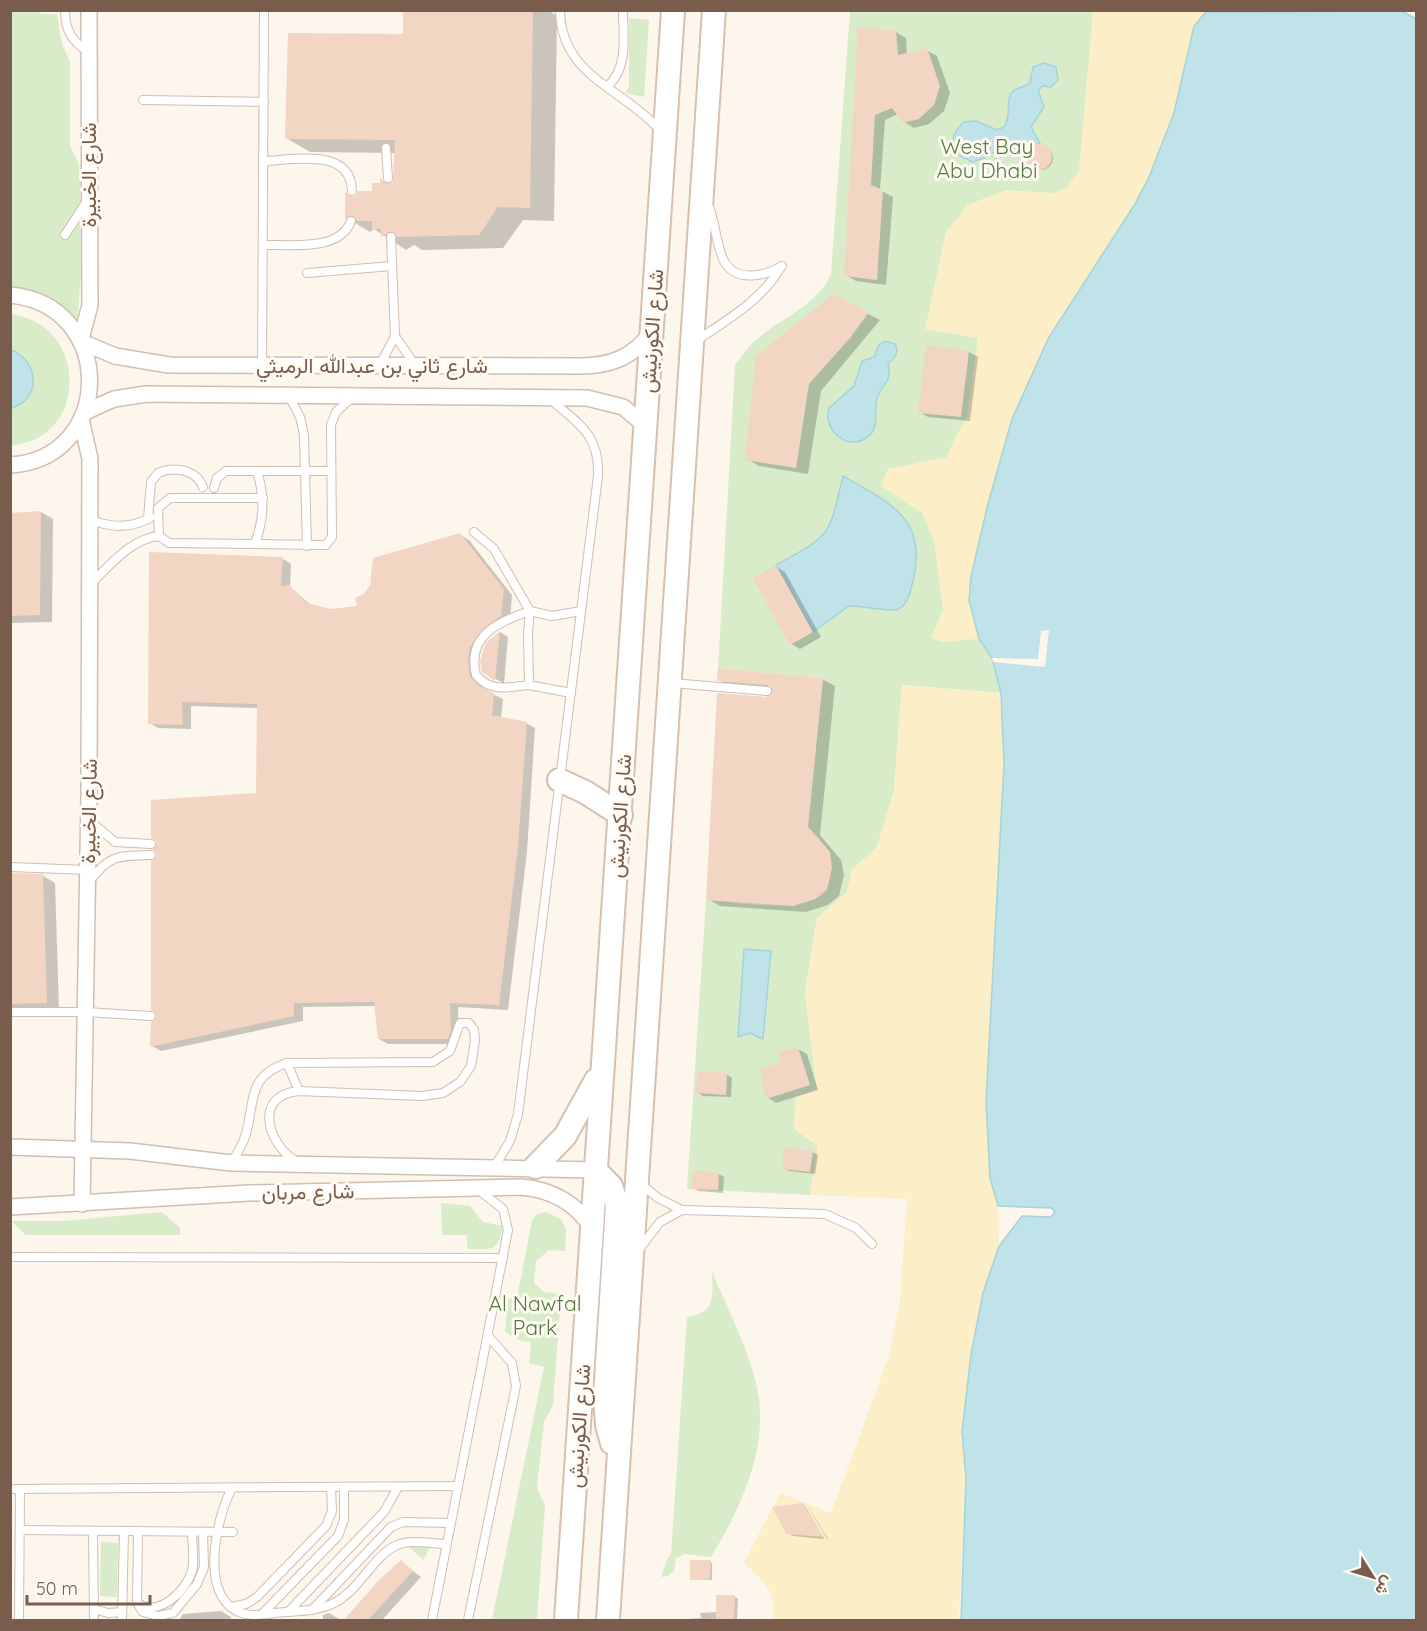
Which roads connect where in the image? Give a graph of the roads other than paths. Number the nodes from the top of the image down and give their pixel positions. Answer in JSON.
{"nodes":[{"id":1,"x":65,"y":10,"type":"edge"},
{"id":2,"x":88,"y":10,"type":"edge"},
{"id":3,"x":264,"y":10,"type":"edge"},
{"id":4,"x":560,"y":10,"type":"edge"},
{"id":5,"x":622,"y":10,"type":"edge"},
{"id":6,"x":673,"y":10,"type":"edge"},
{"id":7,"x":714,"y":10,"type":"edge"},
{"id":8,"x":88,"y":52,"type":"junction"},
{"id":9,"x":608,"y":86,"type":"junction"},
{"id":10,"x":143,"y":100,"type":"dead end"},
{"id":11,"x":264,"y":102,"type":"junction"},
{"id":12,"x":665,"y":136,"type":"junction"},
{"id":13,"x":386,"y":148,"type":"dead end"},
{"id":14,"x":263,"y":161,"type":"junction"},
{"id":15,"x":388,"y":178,"type":"dead end"},
{"id":16,"x":352,"y":191,"type":"dead end"},
{"id":17,"x":703,"y":196,"type":"junction"},
{"id":18,"x":89,"y":198,"type":"junction"},
{"id":19,"x":351,"y":221,"type":"dead end"},
{"id":20,"x":64,"y":235,"type":"dead end"},
{"id":21,"x":391,"y":237,"type":"dead end"},
{"id":22,"x":263,"y":245,"type":"junction"},
{"id":23,"x":392,"y":266,"type":"junction"},
{"id":24,"x":307,"y":273,"type":"dead end"},
{"id":25,"x":10,"y":295,"type":"edge"},
{"id":26,"x":652,"y":331,"type":"junction"},
{"id":27,"x":395,"y":336,"type":"junction"},
{"id":28,"x":81,"y":340,"type":"junction"},
{"id":29,"x":693,"y":344,"type":"junction"},
{"id":30,"x":262,"y":366,"type":"junction"},
{"id":31,"x":379,"y":366,"type":"junction"},
{"id":32,"x":416,"y":366,"type":"junction"},
{"id":33,"x":289,"y":396,"type":"junction"},
{"id":34,"x":353,"y":396,"type":"junction"},
{"id":35,"x":547,"y":398,"type":"junction"},
{"id":36,"x":83,"y":416,"type":"junction"},
{"id":37,"x":646,"y":426,"type":"junction"},
{"id":38,"x":10,"y":465,"type":"edge"},
{"id":39,"x":257,"y":471,"type":"junction"},
{"id":40,"x":304,"y":471,"type":"junction"},
{"id":41,"x":331,"y":471,"type":"junction"},
{"id":42,"x":203,"y":487,"type":"dead end"},
{"id":43,"x":214,"y":488,"type":"dead end"},
{"id":44,"x":263,"y":498,"type":"junction"},
{"id":45,"x":157,"y":513,"type":"junction"},
{"id":46,"x":89,"y":519,"type":"junction"},
{"id":47,"x":148,"y":519,"type":"junction"},
{"id":48,"x":474,"y":532,"type":"dead end"},
{"id":49,"x":159,"y":536,"type":"junction"},
{"id":50,"x":255,"y":544,"type":"junction"},
{"id":51,"x":307,"y":546,"type":"junction"},
{"id":52,"x":89,"y":585,"type":"junction"},
{"id":53,"x":531,"y":611,"type":"junction"},
{"id":54,"x":581,"y":611,"type":"junction"},
{"id":55,"x":670,"y":683,"type":"junction"},
{"id":56,"x":530,"y":685,"type":"junction"},
{"id":57,"x":767,"y":691,"type":"dead end"},
{"id":58,"x":571,"y":693,"type":"junction"},
{"id":59,"x":560,"y":780,"type":"junction"},
{"id":60,"x":621,"y":815,"type":"junction"},
{"id":61,"x":89,"y":820,"type":"junction"},
{"id":62,"x":151,"y":844,"type":"dead end"},
{"id":63,"x":151,"y":855,"type":"dead end"},
{"id":64,"x":10,"y":867,"type":"edge"},
{"id":65,"x":88,"y":877,"type":"junction"},
{"id":66,"x":86,"y":1011,"type":"junction"},
{"id":67,"x":10,"y":1012,"type":"edge"},
{"id":68,"x":151,"y":1016,"type":"dead end"},
{"id":69,"x":287,"y":1063,"type":"junction"},
{"id":70,"x":600,"y":1070,"type":"junction"},
{"id":71,"x":299,"y":1091,"type":"junction"},
{"id":72,"x":10,"y":1147,"type":"edge"},
{"id":73,"x":85,"y":1149,"type":"junction"},
{"id":74,"x":231,"y":1162,"type":"junction"},
{"id":75,"x":300,"y":1163,"type":"junction"},
{"id":76,"x":495,"y":1166,"type":"junction"},
{"id":77,"x":535,"y":1167,"type":"junction"},
{"id":78,"x":595,"y":1170,"type":"junction"},
{"id":79,"x":637,"y":1180,"type":"junction"},
{"id":80,"x":471,"y":1187,"type":"junction"},
{"id":81,"x":82,"y":1204,"type":"junction"},
{"id":82,"x":10,"y":1207,"type":"edge"},
{"id":83,"x":682,"y":1210,"type":"junction"},
{"id":84,"x":592,"y":1228,"type":"junction"},
{"id":85,"x":872,"y":1244,"type":"dead end"},
{"id":86,"x":10,"y":1257,"type":"edge"},
{"id":87,"x":503,"y":1258,"type":"junction"},
{"id":88,"x":632,"y":1261,"type":"junction"},
{"id":89,"x":488,"y":1335,"type":"junction"},
{"id":90,"x":619,"y":1459,"type":"junction"},
{"id":91,"x":458,"y":1486,"type":"junction"},
{"id":92,"x":331,"y":1487,"type":"junction"},
{"id":93,"x":344,"y":1487,"type":"junction"},
{"id":94,"x":398,"y":1487,"type":"junction"},
{"id":95,"x":232,"y":1488,"type":"junction"},
{"id":96,"x":10,"y":1489,"type":"edge"},
{"id":97,"x":20,"y":1489,"type":"junction"},
{"id":98,"x":451,"y":1523,"type":"junction"},
{"id":99,"x":20,"y":1530,"type":"junction"},
{"id":100,"x":93,"y":1531,"type":"junction"},
{"id":101,"x":124,"y":1531,"type":"junction"},
{"id":102,"x":138,"y":1531,"type":"junction"},
{"id":103,"x":192,"y":1532,"type":"junction"},
{"id":104,"x":203,"y":1532,"type":"junction"},
{"id":105,"x":217,"y":1532,"type":"junction"},
{"id":106,"x":233,"y":1532,"type":"dead end"},
{"id":107,"x":447,"y":1545,"type":"junction"},
{"id":108,"x":137,"y":1603,"type":"junction"},
{"id":109,"x":231,"y":1607,"type":"junction"},
{"id":110,"x":94,"y":1609,"type":"junction"},
{"id":111,"x":312,"y":1610,"type":"junction"},
{"id":112,"x":288,"y":1612,"type":"junction"},
{"id":113,"x":262,"y":1614,"type":"junction"},
{"id":114,"x":122,"y":1616,"type":"edge"},
{"id":115,"x":19,"y":1620,"type":"edge"},
{"id":116,"x":94,"y":1620,"type":"edge"},
{"id":117,"x":432,"y":1620,"type":"edge"},
{"id":118,"x":468,"y":1620,"type":"edge"},
{"id":119,"x":566,"y":1620,"type":"edge"},
{"id":120,"x":608,"y":1620,"type":"edge"}],
"edges":[{"from":1,"to":8,"type":"lane"},
{"from":2,"to":8,"type":"street","name":"شارع الخبيرة"},
{"from":3,"to":11,"type":"lane"},
{"from":4,"to":9,"type":"lane"},
{"from":5,"to":9,"type":"lane"},
{"from":6,"to":12,"type":"main road","name":"شارع الكورنيش"},
{"from":7,"to":17,"type":"main road","name":"شارع الكورنيش"},
{"from":8,"to":18,"type":"street","name":"شارع الخبيرة"},
{"from":9,"to":12,"type":"lane"},
{"from":10,"to":11,"type":"lane"},
{"from":11,"to":14,"type":"lane"},
{"from":12,"to":26,"type":"main road","name":"شارع الكورنيش"},
{"from":13,"to":15,"type":"lane"},
{"from":14,"to":16,"type":"lane"},
{"from":14,"to":22,"type":"lane"},
{"from":17,"to":29,"type":"main road","name":"شارع الكورنيش"},
{"from":17,"to":29,"type":"lane"},
{"from":18,"to":20,"type":"lane"},
{"from":18,"to":28,"type":"street","name":"شارع الخبيرة"},
{"from":19,"to":22,"type":"lane"},
{"from":21,"to":23,"type":"lane"},
{"from":22,"to":30,"type":"lane"},
{"from":23,"to":24,"type":"lane"},
{"from":23,"to":27,"type":"lane"},
{"from":25,"to":28,"type":"street"},
{"from":26,"to":32,"type":"street","name":"شارع ثاني بن عبدالله الرميثي"},
{"from":26,"to":37,"type":"main road","name":"شارع الكورنيش"},
{"from":27,"to":31,"type":"lane"},
{"from":27,"to":32,"type":"lane"},
{"from":28,"to":30,"type":"street","name":"شارع ثاني بن عبدالله الرميثي"},
{"from":28,"to":36,"type":"street"},
{"from":29,"to":55,"type":"main road","name":"شارع الكورنيش"},
{"from":30,"to":31,"type":"street","name":"شارع ثاني بن عبدالله الرميثي"},
{"from":31,"to":32,"type":"street","name":"شارع ثاني بن عبدالله الرميثي"},
{"from":33,"to":34,"type":"street","name":"شارع ثاني بن عبدالله الرميثي"},
{"from":33,"to":36,"type":"street","name":"شارع ثاني بن عبدالله الرميثي"},
{"from":33,"to":40,"type":"lane"},
{"from":34,"to":35,"type":"street","name":"شارع ثاني بن عبدالله الرميثي"},
{"from":34,"to":41,"type":"lane"},
{"from":35,"to":37,"type":"street","name":"شارع ثاني بن عبدالله الرميثي"},
{"from":35,"to":54,"type":"lane"},
{"from":36,"to":38,"type":"street"},
{"from":36,"to":46,"type":"street","name":"شارع الخبيرة"},
{"from":37,"to":60,"type":"main road","name":"شارع الكورنيش"},
{"from":39,"to":40,"type":"lane"},
{"from":39,"to":43,"type":"lane"},
{"from":39,"to":44,"type":"lane"},
{"from":40,"to":41,"type":"lane"},
{"from":40,"to":51,"type":"lane"},
{"from":41,"to":51,"type":"lane"},
{"from":42,"to":47,"type":"lane"},
{"from":44,"to":45,"type":"lane"},
{"from":44,"to":50,"type":"lane"},
{"from":45,"to":47,"type":"lane"},
{"from":45,"to":49,"type":"lane"},
{"from":46,"to":47,"type":"lane"},
{"from":46,"to":52,"type":"street","name":"شارع الخبيرة"},
{"from":48,"to":53,"type":"lane"},
{"from":49,"to":50,"type":"lane"},
{"from":49,"to":52,"type":"lane"},
{"from":50,"to":51,"type":"lane"},
{"from":52,"to":61,"type":"street","name":"شارع الخبيرة"},
{"from":53,"to":54,"type":"lane"},
{"from":53,"to":56,"type":"lane"},
{"from":53,"to":56,"type":"lane"},
{"from":54,"to":58,"type":"lane"},
{"from":55,"to":57,"type":"lane"},
{"from":55,"to":79,"type":"main road","name":"شارع الكورنيش"},
{"from":56,"to":58,"type":"lane"},
{"from":58,"to":59,"type":"lane"},
{"from":59,"to":60,"type":"main road"},
{"from":59,"to":76,"type":"lane"},
{"from":60,"to":70,"type":"main road","name":"شارع الكورنيش"},
{"from":61,"to":62,"type":"lane"},
{"from":61,"to":65,"type":"street","name":"شارع الخبيرة"},
{"from":63,"to":65,"type":"lane"},
{"from":64,"to":65,"type":"lane"},
{"from":65,"to":66,"type":"street","name":"شارع الخبيرة"},
{"from":66,"to":67,"type":"lane"},
{"from":66,"to":68,"type":"lane"},
{"from":66,"to":73,"type":"street","name":"شارع الخبيرة"},
{"from":69,"to":71,"type":"lane"},
{"from":69,"to":71,"type":"lane"},
{"from":69,"to":74,"type":"lane"},
{"from":70,"to":77,"type":"main road"},
{"from":70,"to":78,"type":"main road","name":"شارع الكورنيش"},
{"from":71,"to":75,"type":"lane"},
{"from":72,"to":73,"type":"street","name":"شارع مربان"},
{"from":73,"to":74,"type":"street","name":"شارع مربان"},
{"from":73,"to":81,"type":"street","name":"شارع الخبيرة"},
{"from":74,"to":75,"type":"street","name":"شارع مربان"},
{"from":75,"to":76,"type":"street","name":"شارع مربان"},
{"from":76,"to":77,"type":"street","name":"شارع مربان"},
{"from":77,"to":78,"type":"street","name":"شارع مربان"},
{"from":78,"to":84,"type":"main road","name":"شارع الكورنيش"},
{"from":78,"to":90,"type":"main road"},
{"from":79,"to":83,"type":"lane"},
{"from":79,"to":88,"type":"main road","name":"شارع الكورنيش"},
{"from":80,"to":81,"type":"street","name":"شارع مربان"},
{"from":80,"to":84,"type":"street","name":"شارع مربان"},
{"from":80,"to":87,"type":"lane"},
{"from":81,"to":82,"type":"street","name":"شارع مربان"},
{"from":83,"to":85,"type":"lane"},
{"from":83,"to":88,"type":"lane"},
{"from":84,"to":119,"type":"main road","name":"شارع الكورنيش"},
{"from":86,"to":87,"type":"lane"},
{"from":87,"to":89,"type":"lane"},
{"from":88,"to":90,"type":"main road","name":"شارع الكورنيش"},
{"from":89,"to":91,"type":"lane"},
{"from":89,"to":118,"type":"lane"},
{"from":90,"to":120,"type":"main road","name":"شارع الكورنيش"},
{"from":91,"to":94,"type":"lane"},
{"from":91,"to":98,"type":"lane"},
{"from":92,"to":93,"type":"lane"},
{"from":92,"to":95,"type":"lane"},
{"from":92,"to":109,"type":"lane"},
{"from":93,"to":94,"type":"lane"},
{"from":93,"to":113,"type":"lane"},
{"from":94,"to":112,"type":"lane"},
{"from":95,"to":97,"type":"lane"},
{"from":95,"to":105,"type":"lane"},
{"from":96,"to":97,"type":"lane"},
{"from":97,"to":99,"type":"lane"},
{"from":98,"to":107,"type":"lane"},
{"from":98,"to":111,"type":"lane"},
{"from":99,"to":100,"type":"lane"},
{"from":99,"to":115,"type":"lane"},
{"from":100,"to":101,"type":"lane"},
{"from":100,"to":110,"type":"lane"},
{"from":101,"to":102,"type":"lane"},
{"from":101,"to":114,"type":"lane"},
{"from":102,"to":103,"type":"lane"},
{"from":102,"to":108,"type":"lane"},
{"from":103,"to":104,"type":"lane"},
{"from":103,"to":108,"type":"lane"},
{"from":104,"to":105,"type":"lane"},
{"from":104,"to":108,"type":"lane"},
{"from":105,"to":106,"type":"lane"},
{"from":105,"to":109,"type":"lane"},
{"from":107,"to":111,"type":"lane"},
{"from":107,"to":117,"type":"lane"},
{"from":109,"to":113,"type":"lane"},
{"from":110,"to":114,"type":"lane"},
{"from":110,"to":116,"type":"lane"},
{"from":111,"to":112,"type":"lane"},
{"from":112,"to":113,"type":"lane"}]}
